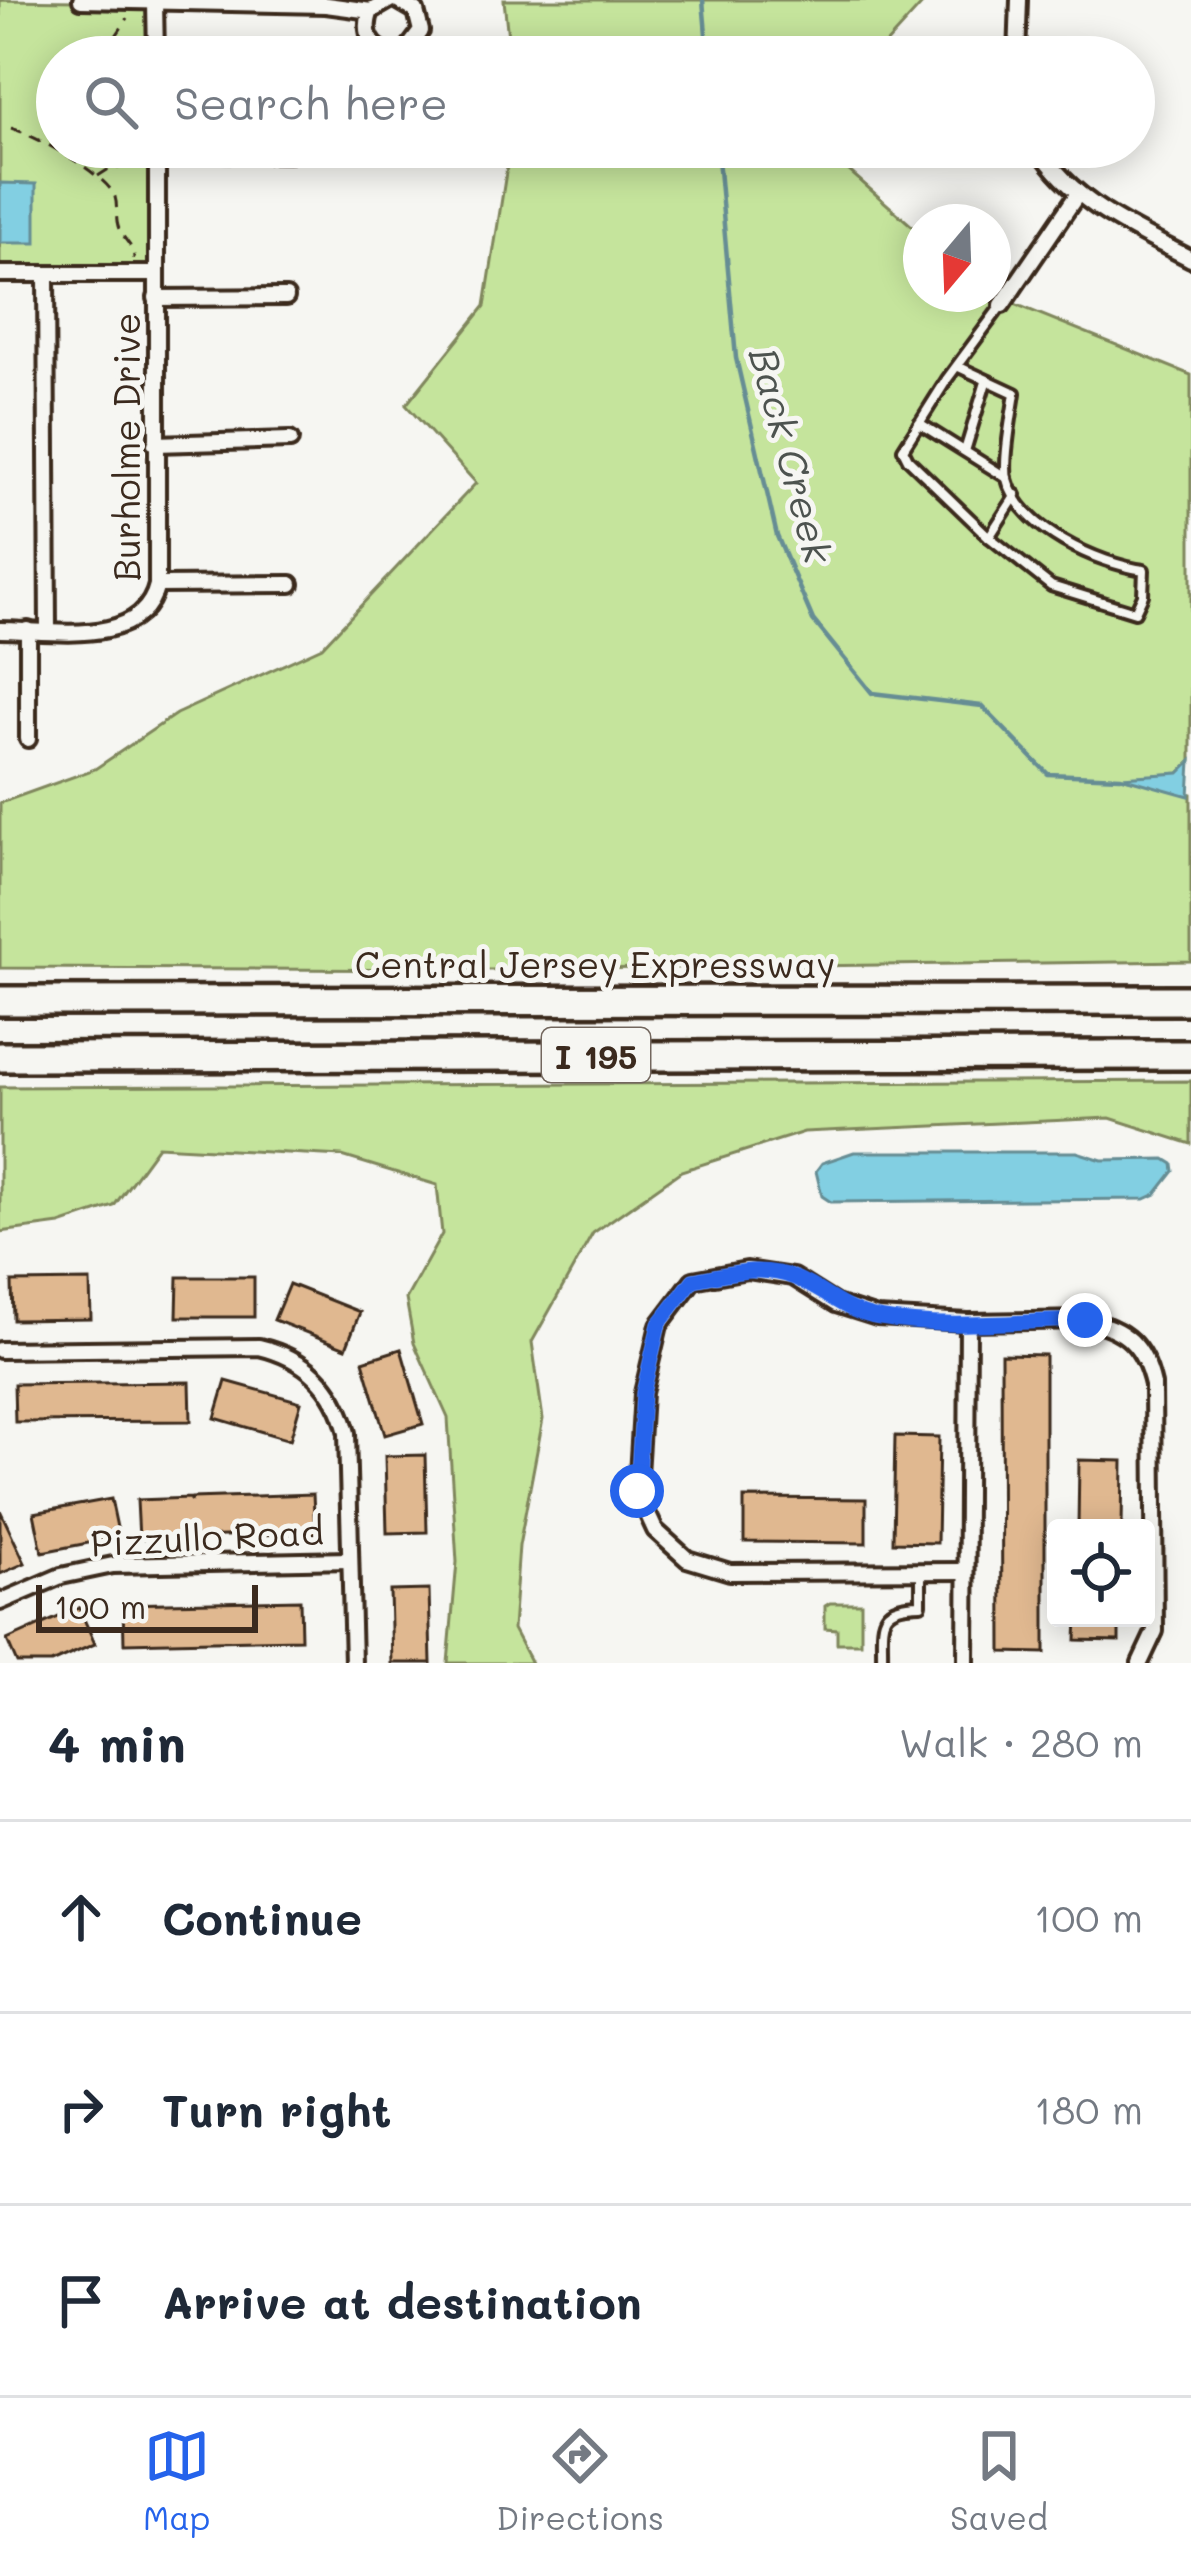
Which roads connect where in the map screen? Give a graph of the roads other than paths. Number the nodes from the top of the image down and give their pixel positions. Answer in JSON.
{"nodes":[{"id":1,"x":80,"y":0,"type":"edge"},
{"id":2,"x":394,"y":0,"type":"edge"},
{"id":3,"x":1019,"y":0,"type":"edge"},
{"id":4,"x":155,"y":2,"type":"edge"},
{"id":5,"x":371,"y":11,"type":"junction"},
{"id":6,"x":156,"y":36,"type":"edge"},
{"id":7,"x":369,"y":36,"type":"edge"},
{"id":8,"x":419,"y":36,"type":"edge"},
{"id":9,"x":1017,"y":36,"type":"edge"},
{"id":10,"x":158,"y":168,"type":"edge"},
{"id":11,"x":1055,"y":168,"type":"edge"},
{"id":12,"x":1077,"y":196,"type":"junction"},
{"id":13,"x":1191,"y":259,"type":"edge"},
{"id":14,"x":0,"y":274,"type":"edge"},
{"id":15,"x":46,"y":274,"type":"junction"},
{"id":16,"x":156,"y":274,"type":"junction"},
{"id":17,"x":1011,"y":291,"type":"edge"},
{"id":18,"x":286,"y":297,"type":"dead end"},
{"id":19,"x":156,"y":298,"type":"junction"},
{"id":20,"x":996,"y":312,"type":"edge"},
{"id":21,"x":957,"y":366,"type":"junction"},
{"id":22,"x":986,"y":382,"type":"junction"},
{"id":23,"x":919,"y":423,"type":"junction"},
{"id":24,"x":290,"y":440,"type":"dead end"},
{"id":25,"x":155,"y":444,"type":"junction"},
{"id":26,"x":964,"y":451,"type":"junction"},
{"id":27,"x":1007,"y":478,"type":"junction"},
{"id":28,"x":1016,"y":495,"type":"junction"},
{"id":29,"x":989,"y":537,"type":"junction"},
{"id":30,"x":291,"y":584,"type":"dead end"},
{"id":31,"x":157,"y":585,"type":"junction"},
{"id":32,"x":0,"y":630,"type":"edge"},
{"id":33,"x":28,"y":630,"type":"junction"},
{"id":34,"x":48,"y":630,"type":"junction"},
{"id":35,"x":28,"y":739,"type":"dead end"},
{"id":36,"x":1191,"y":1000,"type":"edge"},
{"id":37,"x":0,"y":1001,"type":"edge"},
{"id":38,"x":1191,"y":1054,"type":"edge"},
{"id":39,"x":0,"y":1057,"type":"edge"},
{"id":40,"x":968,"y":1322,"type":"junction"},
{"id":41,"x":0,"y":1350,"type":"edge"},
{"id":42,"x":350,"y":1560,"type":"junction"},
{"id":43,"x":921,"y":1571,"type":"junction"},
{"id":44,"x":964,"y":1571,"type":"junction"},
{"id":45,"x":0,"y":1602,"type":"edge"},
{"id":46,"x":882,"y":1662,"type":"edge"},
{"id":47,"x":353,"y":1663,"type":"edge"},
{"id":48,"x":966,"y":1663,"type":"edge"},
{"id":49,"x":1139,"y":1663,"type":"edge"}],
"edges":[{"from":1,"to":4,"type":"street"},
{"from":2,"to":5,"type":"street"},
{"from":2,"to":8,"type":"street"},
{"from":3,"to":9,"type":"street"},
{"from":4,"to":5,"type":"street"},
{"from":4,"to":6,"type":"street"},
{"from":5,"to":7,"type":"street"},
{"from":10,"to":16,"type":"street","name":"Burholme Drive"},
{"from":11,"to":12,"type":"street"},
{"from":12,"to":13,"type":"street"},
{"from":12,"to":17,"type":"street"},
{"from":14,"to":15,"type":"street","name":"Burholme Drive"},
{"from":15,"to":16,"type":"street","name":"Burholme Drive"},
{"from":15,"to":34,"type":"street"},
{"from":16,"to":19,"type":"street","name":"Burholme Drive"},
{"from":18,"to":19,"type":"street"},
{"from":19,"to":25,"type":"street","name":"Burholme Drive"},
{"from":20,"to":21,"type":"lane"},
{"from":21,"to":22,"type":"lane"},
{"from":21,"to":23,"type":"lane"},
{"from":22,"to":26,"type":"lane"},
{"from":22,"to":27,"type":"lane"},
{"from":23,"to":26,"type":"lane"},
{"from":23,"to":29,"type":"lane"},
{"from":24,"to":25,"type":"street"},
{"from":25,"to":31,"type":"street","name":"Burholme Drive"},
{"from":26,"to":27,"type":"lane"},
{"from":27,"to":28,"type":"lane"},
{"from":28,"to":29,"type":"lane"},
{"from":28,"to":29,"type":"lane"},
{"from":30,"to":31,"type":"street"},
{"from":31,"to":34,"type":"street","name":"Burholme Drive"},
{"from":32,"to":33,"type":"street","name":"Burholme Drive"},
{"from":33,"to":34,"type":"street","name":"Burholme Drive"},
{"from":33,"to":35,"type":"street"},
{"from":36,"to":37,"type":"highway","name":"Central Jersey Expressway","number":"I 195"},
{"from":38,"to":39,"type":"highway","number":"I 195"},
{"from":40,"to":43,"type":"street"},
{"from":40,"to":44,"type":"street"},
{"from":40,"to":49,"type":"street"},
{"from":41,"to":42,"type":"street"},
{"from":42,"to":45,"type":"street","name":"Pizzullo Road"},
{"from":42,"to":47,"type":"street"},
{"from":43,"to":44,"type":"street"},
{"from":43,"to":46,"type":"lane"},
{"from":44,"to":48,"type":"street"}]}
